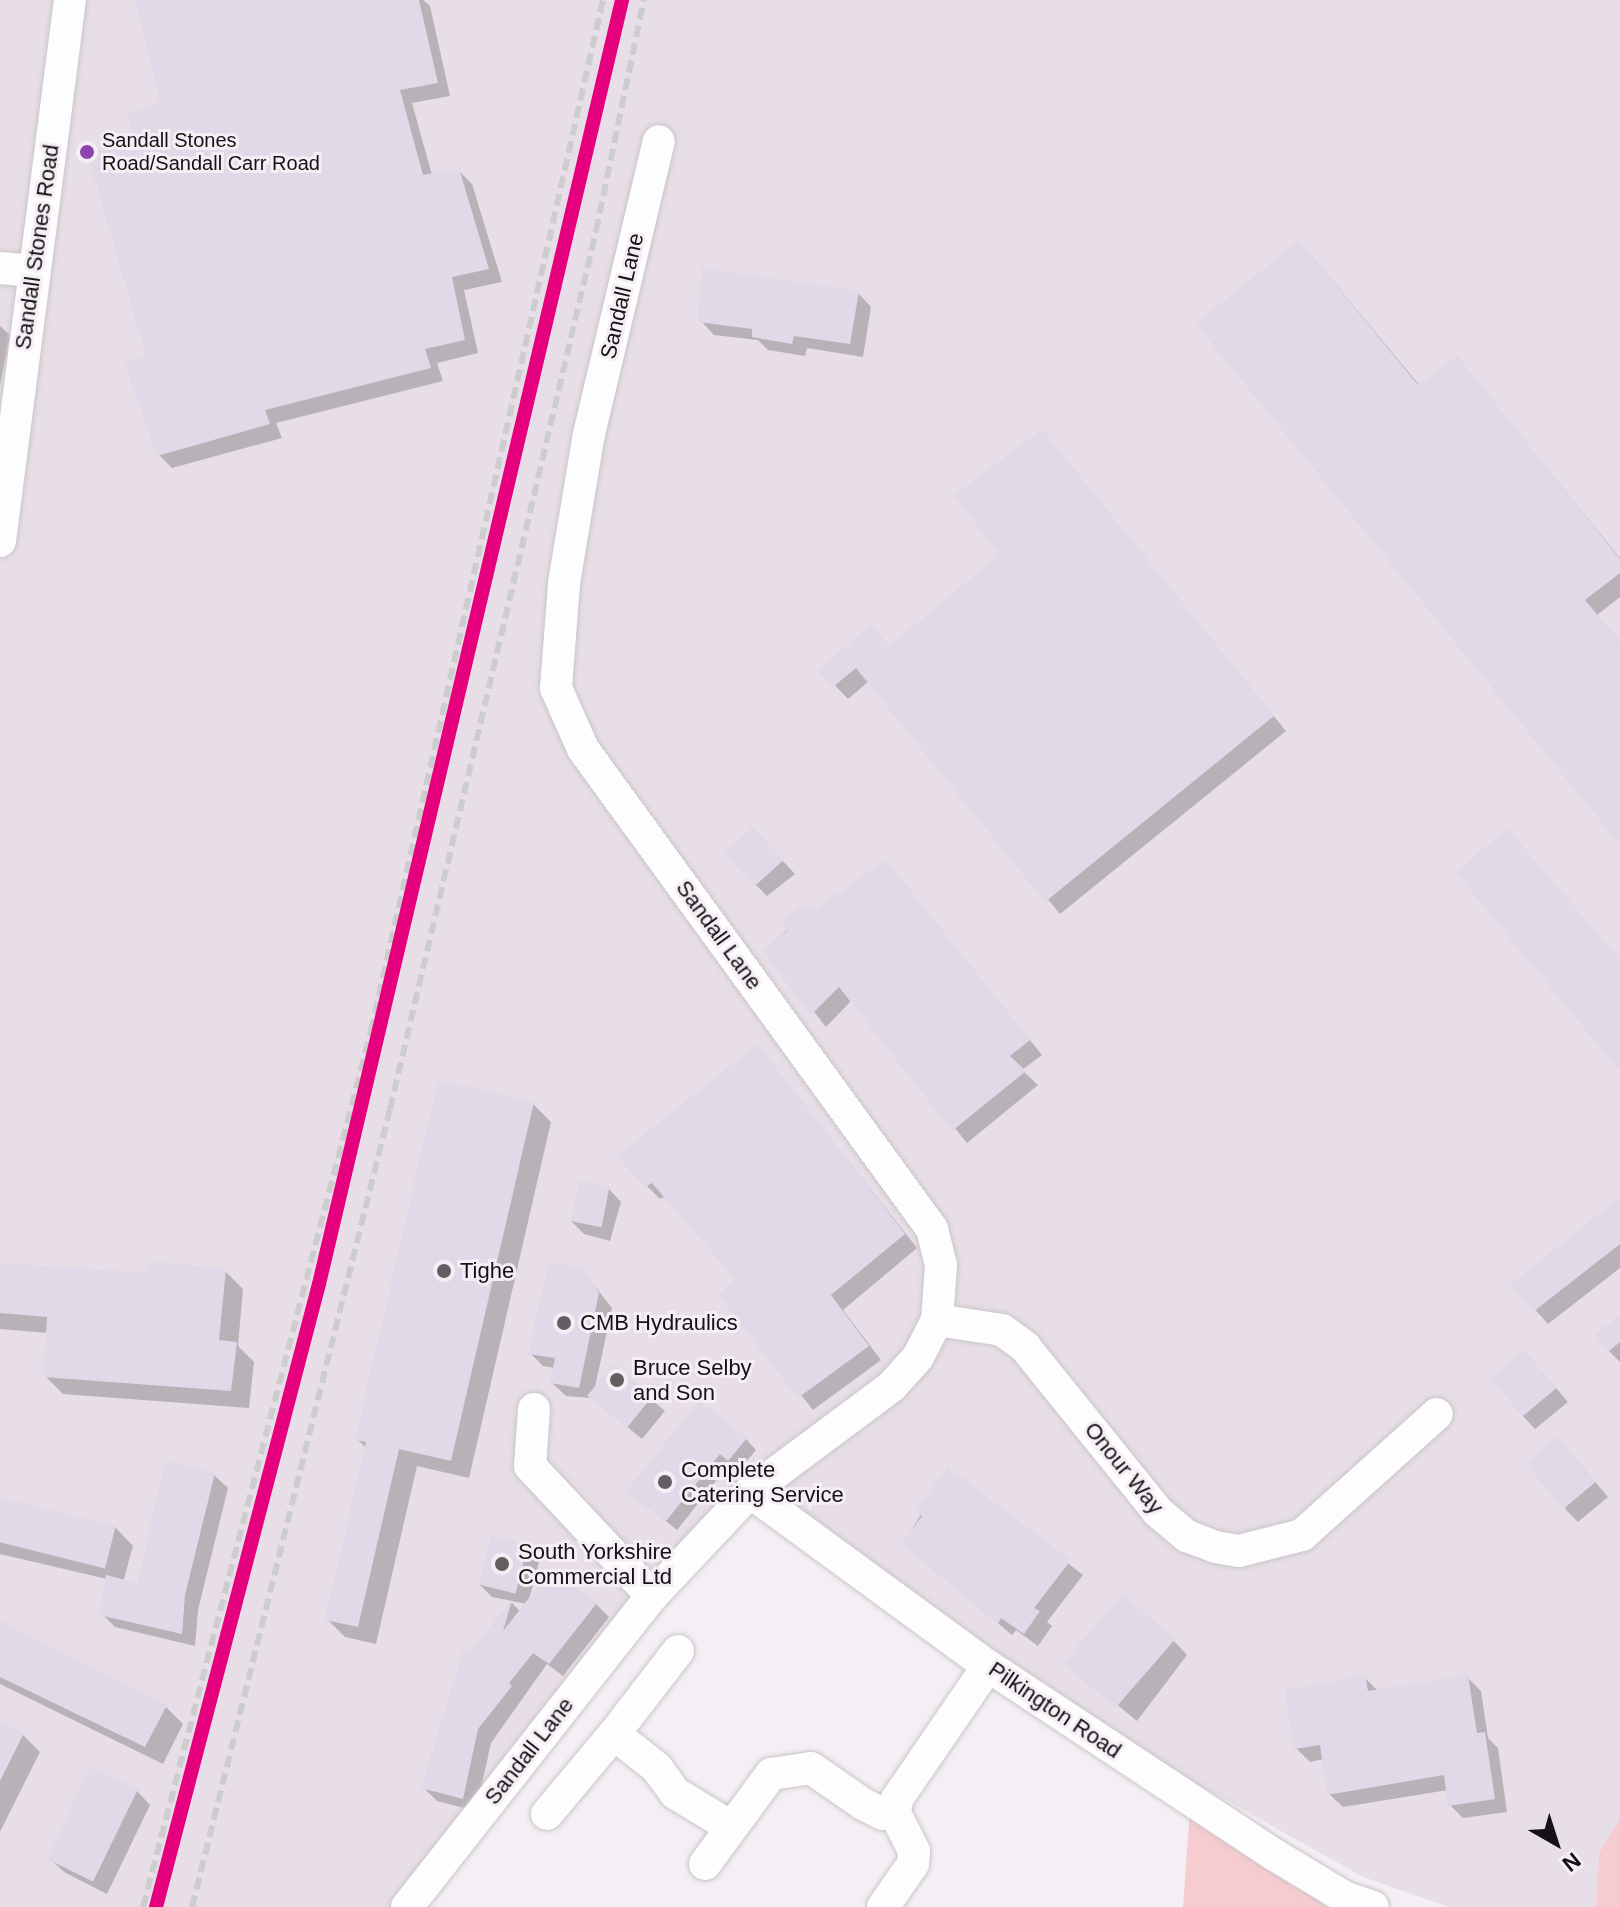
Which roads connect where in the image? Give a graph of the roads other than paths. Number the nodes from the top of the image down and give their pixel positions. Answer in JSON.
{"nodes":[{"id":1,"x":70,"y":0,"type":"edge"},
{"id":2,"x":659,"y":141,"type":"dead end"},
{"id":3,"x":0,"y":268,"type":"edge"},
{"id":4,"x":32,"y":271,"type":"junction"},
{"id":5,"x":0,"y":541,"type":"edge"},
{"id":6,"x":937,"y":1320,"type":"junction"},
{"id":7,"x":534,"y":1409,"type":"dead end"},
{"id":8,"x":1437,"y":1414,"type":"dead end"},
{"id":9,"x":750,"y":1492,"type":"junction"},
{"id":10,"x":652,"y":1596,"type":"junction"},
{"id":11,"x":678,"y":1651,"type":"dead end"},
{"id":12,"x":988,"y":1666,"type":"junction"},
{"id":13,"x":614,"y":1734,"type":"junction"},
{"id":14,"x":895,"y":1813,"type":"junction"},
{"id":15,"x":547,"y":1814,"type":"dead end"},
{"id":16,"x":731,"y":1827,"type":"junction"},
{"id":17,"x":705,"y":1864,"type":"dead end"},
{"id":18,"x":407,"y":1907,"type":"edge"},
{"id":19,"x":883,"y":1907,"type":"edge"},
{"id":20,"x":1373,"y":1907,"type":"edge"}],
"edges":[{"from":1,"to":4,"type":"street","name":"Sandall Stones Road"},
{"from":2,"to":6,"type":"street","name":"Sandall Lane"},
{"from":3,"to":4,"type":"street"},
{"from":4,"to":5,"type":"street","name":"Sandall Stones Road"},
{"from":6,"to":8,"type":"street","name":"Onour Way"},
{"from":6,"to":9,"type":"street","name":"Sandall Lane"},
{"from":7,"to":10,"type":"street"},
{"from":9,"to":10,"type":"street","name":"Sandall Lane"},
{"from":9,"to":12,"type":"street","name":"Pilkington Road"},
{"from":10,"to":18,"type":"street","name":"Sandall Lane"},
{"from":11,"to":13,"type":"street"},
{"from":12,"to":14,"type":"street"},
{"from":12,"to":20,"type":"street","name":"Pilkington Road"},
{"from":13,"to":15,"type":"street"},
{"from":13,"to":16,"type":"street"},
{"from":14,"to":16,"type":"street"},
{"from":14,"to":19,"type":"street"},
{"from":16,"to":17,"type":"street"}]}
